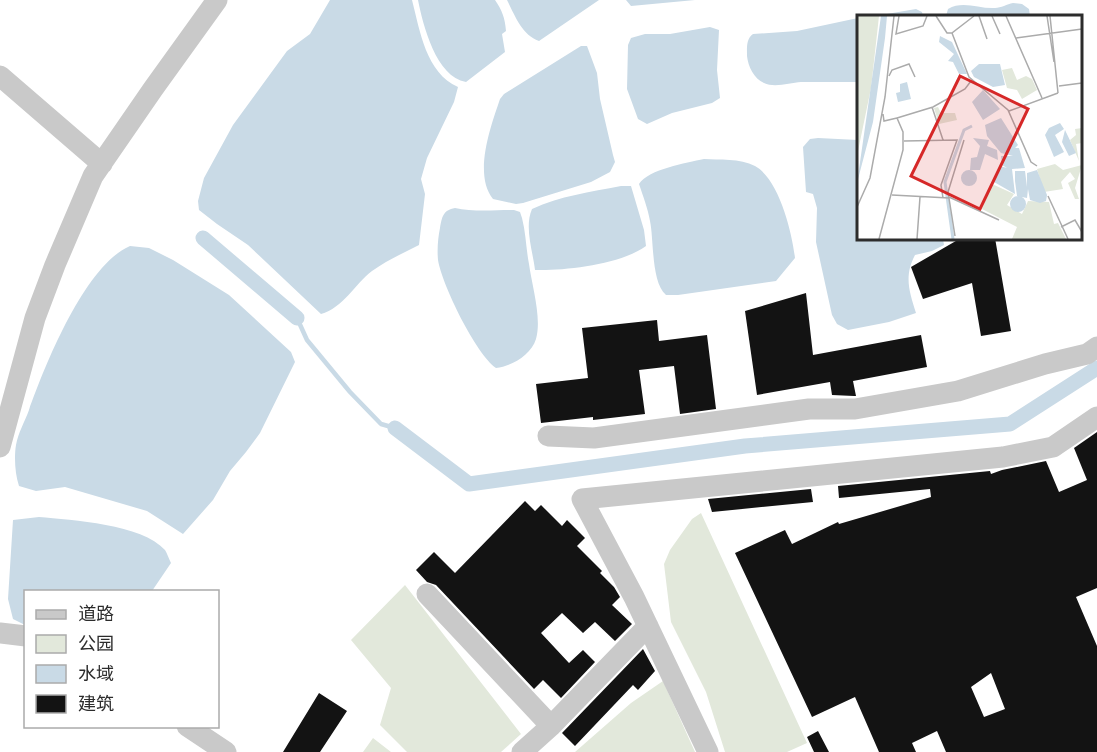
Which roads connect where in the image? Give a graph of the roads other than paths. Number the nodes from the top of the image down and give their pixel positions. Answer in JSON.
{"nodes":[{"id":1,"x":218,"y":0,"type":"edge"},
{"id":2,"x":0,"y":76,"type":"edge"},
{"id":3,"x":102,"y":164,"type":"junction"},
{"id":4,"x":1097,"y":347,"type":"edge"},
{"id":5,"x":1097,"y":417,"type":"edge"},
{"id":6,"x":548,"y":436,"type":"dead end"},
{"id":7,"x":0,"y":447,"type":"edge"},
{"id":8,"x":427,"y":594,"type":"dead end"},
{"id":9,"x":648,"y":626,"type":"junction"},
{"id":10,"x":0,"y":633,"type":"edge"},
{"id":11,"x":24,"y":636,"type":"edge"},
{"id":12,"x":551,"y":726,"type":"junction"},
{"id":13,"x":190,"y":728,"type":"edge"},
{"id":14,"x":226,"y":752,"type":"edge"},
{"id":15,"x":522,"y":752,"type":"edge"},
{"id":16,"x":708,"y":752,"type":"edge"}],
"edges":[{"from":1,"to":3,"type":"street"},
{"from":2,"to":3,"type":"street"},
{"from":3,"to":7,"type":"street"},
{"from":4,"to":6,"type":"street"},
{"from":5,"to":9,"type":"street"},
{"from":8,"to":12,"type":"street"},
{"from":9,"to":12,"type":"street"},
{"from":9,"to":16,"type":"street"},
{"from":10,"to":11,"type":"street"},
{"from":12,"to":15,"type":"street"},
{"from":13,"to":14,"type":"street"}]}
